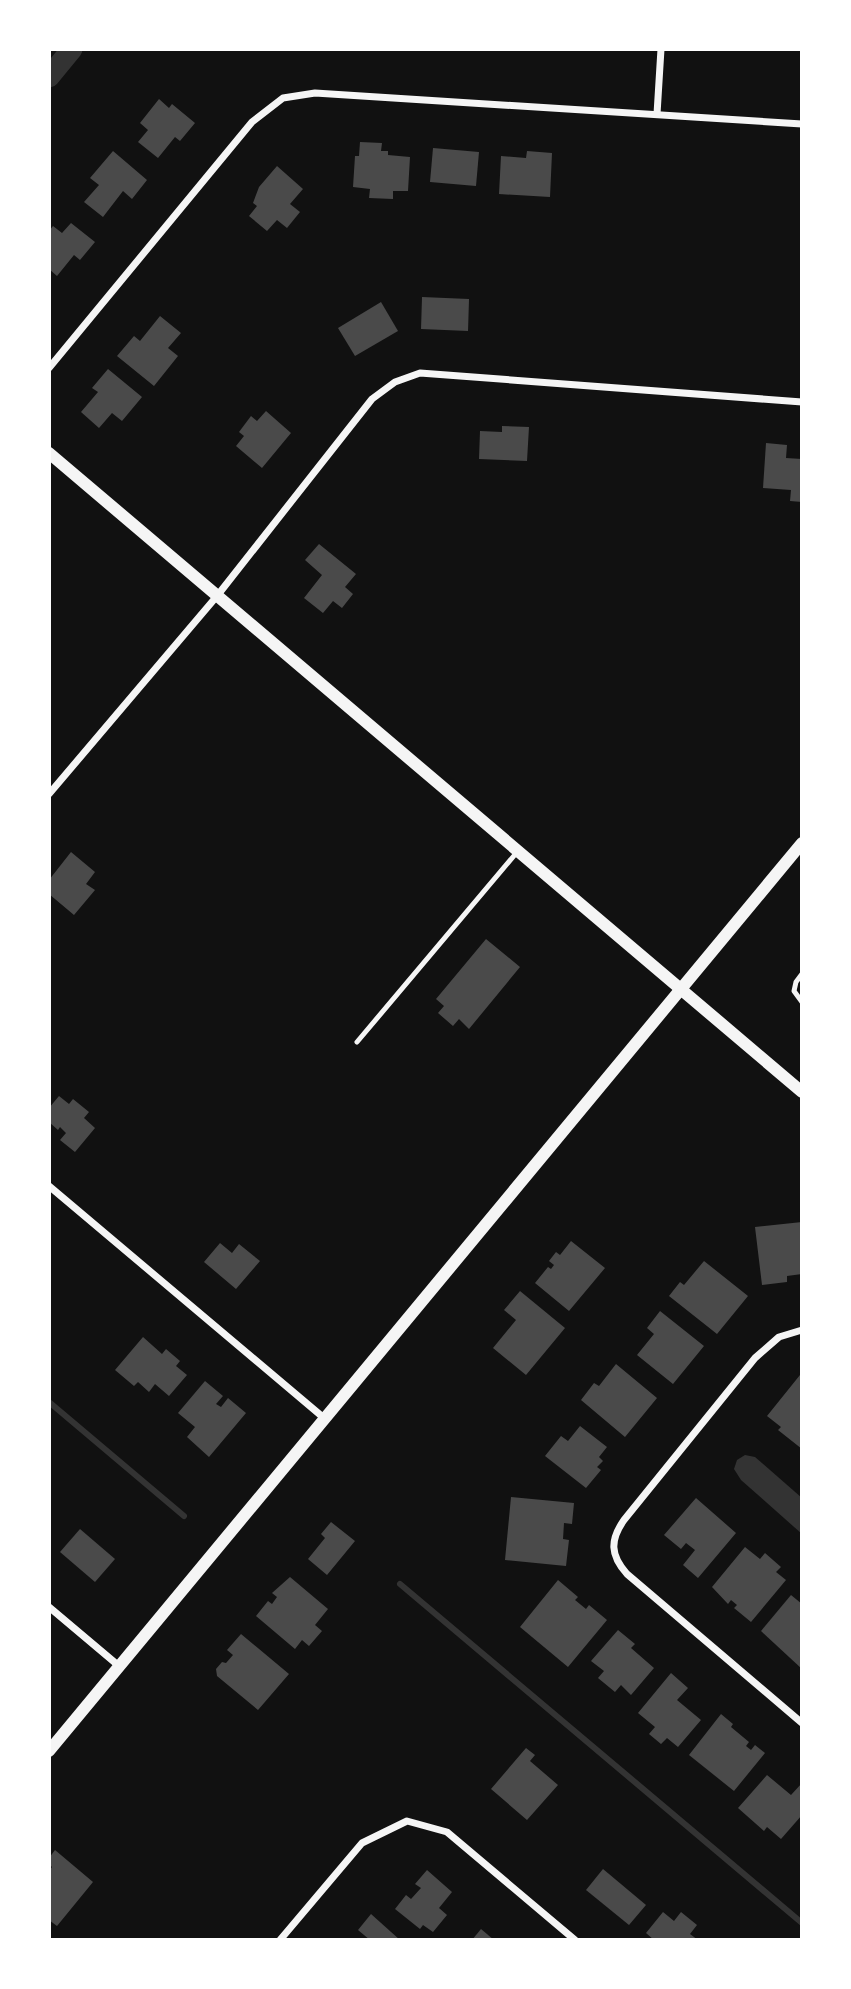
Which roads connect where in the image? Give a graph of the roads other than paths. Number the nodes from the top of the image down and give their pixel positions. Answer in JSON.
{"nodes":[{"id":1,"x":661,"y":49,"type":"edge"},
{"id":2,"x":657,"y":114,"type":"junction"},
{"id":3,"x":802,"y":124,"type":"edge"},
{"id":4,"x":49,"y":368,"type":"edge"},
{"id":5,"x":802,"y":402,"type":"edge"},
{"id":6,"x":49,"y":453,"type":"edge"},
{"id":7,"x":217,"y":596,"type":"junction"},
{"id":8,"x":49,"y":794,"type":"edge"},
{"id":9,"x":801,"y":847,"type":"edge"},
{"id":10,"x":518,"y":851,"type":"junction"},
{"id":11,"x":802,"y":974,"type":"edge"},
{"id":12,"x":680,"y":989,"type":"junction"},
{"id":13,"x":802,"y":1002,"type":"edge"},
{"id":14,"x":357,"y":1042,"type":"dead end"},
{"id":15,"x":802,"y":1092,"type":"edge"},
{"id":16,"x":49,"y":1186,"type":"edge"},
{"id":17,"x":802,"y":1330,"type":"edge"},
{"id":18,"x":324,"y":1418,"type":"junction"},
{"id":19,"x":49,"y":1607,"type":"edge"},
{"id":20,"x":119,"y":1666,"type":"junction"},
{"id":21,"x":802,"y":1723,"type":"edge"},
{"id":22,"x":49,"y":1751,"type":"edge"},
{"id":23,"x":281,"y":1940,"type":"edge"},
{"id":24,"x":575,"y":1940,"type":"edge"}],
"edges":[{"from":1,"to":2,"type":"street"},
{"from":2,"to":3,"type":"street"},
{"from":2,"to":4,"type":"street"},
{"from":5,"to":7,"type":"street"},
{"from":6,"to":7,"type":"street"},
{"from":7,"to":8,"type":"street"},
{"from":7,"to":10,"type":"street"},
{"from":9,"to":12,"type":"street"},
{"from":10,"to":12,"type":"street"},
{"from":10,"to":14,"type":"lane"},
{"from":11,"to":13,"type":"lane"},
{"from":12,"to":15,"type":"street"},
{"from":12,"to":18,"type":"street"},
{"from":16,"to":18,"type":"street"},
{"from":17,"to":21,"type":"street"},
{"from":18,"to":20,"type":"street"},
{"from":19,"to":20,"type":"street"},
{"from":20,"to":22,"type":"street"},
{"from":23,"to":24,"type":"street"}]}
